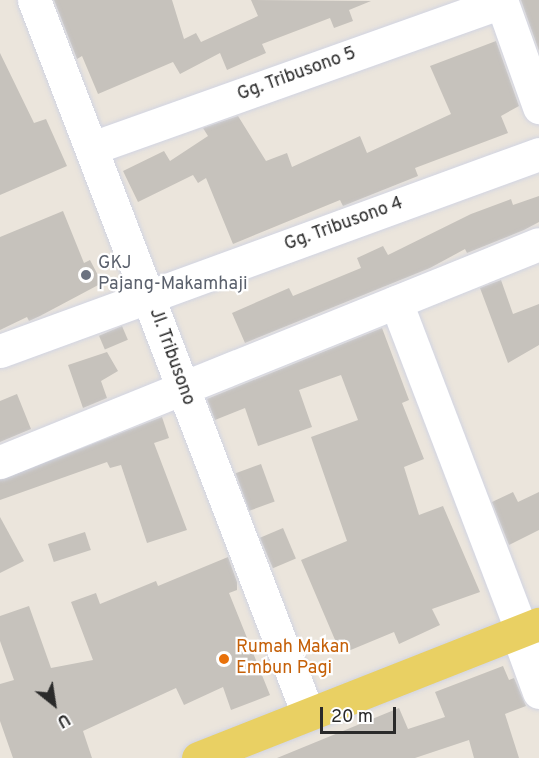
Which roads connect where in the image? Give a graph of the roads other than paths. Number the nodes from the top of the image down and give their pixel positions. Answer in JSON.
{"nodes":[{"id":1,"x":34,"y":0,"type":"edge"},
{"id":2,"x":502,"y":1,"type":"edge"},
{"id":3,"x":538,"y":102,"type":"edge"},
{"id":4,"x":92,"y":148,"type":"junction"},
{"id":5,"x":539,"y":154,"type":"edge"},
{"id":6,"x":539,"y":243,"type":"edge"},
{"id":7,"x":149,"y":297,"type":"junction"},
{"id":8,"x":396,"y":302,"type":"junction"},
{"id":9,"x":0,"y":351,"type":"edge"},
{"id":10,"x":183,"y":390,"type":"junction"},
{"id":11,"x":0,"y":462,"type":"edge"},
{"id":12,"x":526,"y":629,"type":"edge"},
{"id":13,"x":539,"y":692,"type":"edge"},
{"id":14,"x":308,"y":714,"type":"junction"},
{"id":15,"x":202,"y":757,"type":"edge"}],
"edges":[{"from":1,"to":4,"type":"street","name":"Jl. Tribusono"},
{"from":2,"to":3,"type":"street"},
{"from":2,"to":4,"type":"street","name":"Gg. Tribusono 5"},
{"from":4,"to":7,"type":"street","name":"Jl. Tribusono"},
{"from":5,"to":7,"type":"street","name":"Gg. Tribusono 4"},
{"from":6,"to":8,"type":"street"},
{"from":7,"to":9,"type":"street","name":"Gg. Tribusono 4"},
{"from":7,"to":10,"type":"street","name":"Jl. Tribusono"},
{"from":8,"to":10,"type":"street"},
{"from":8,"to":12,"type":"street"},
{"from":10,"to":11,"type":"street"},
{"from":10,"to":14,"type":"street","name":"Jl. Tribusono"},
{"from":12,"to":13,"type":"street"},
{"from":12,"to":14,"type":"main road"},
{"from":14,"to":15,"type":"main road"}]}
